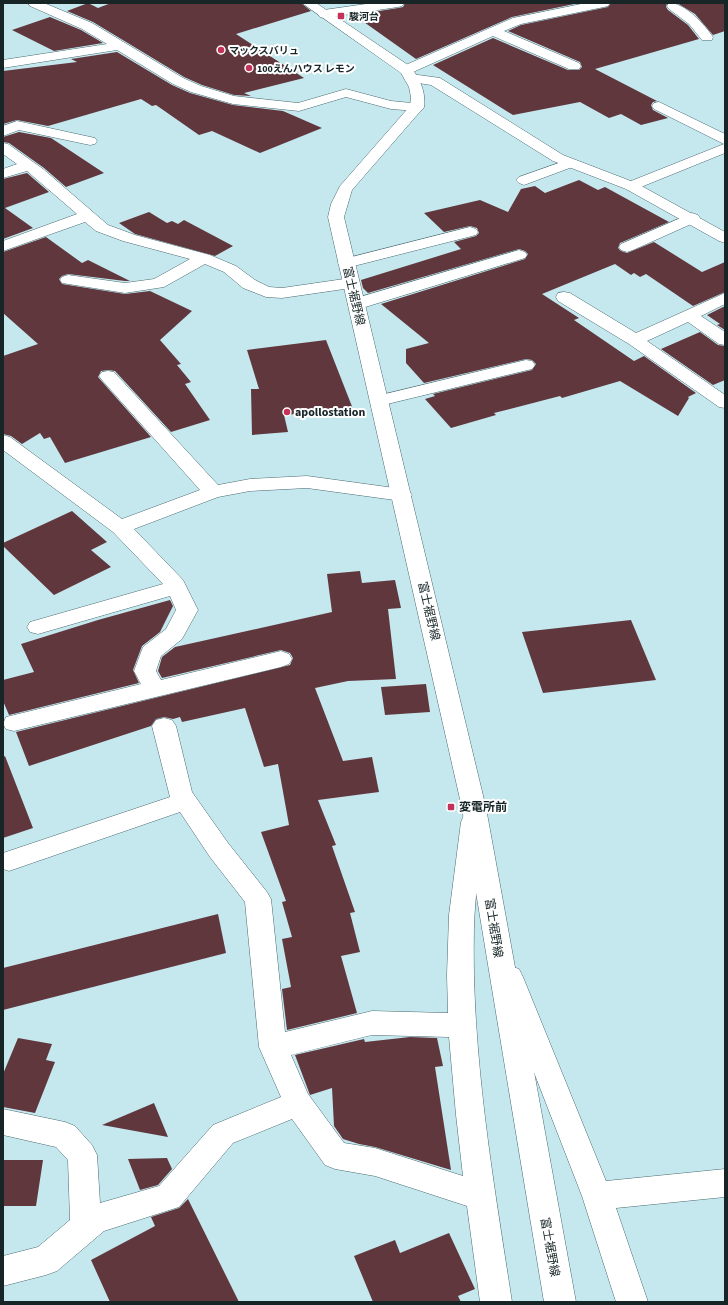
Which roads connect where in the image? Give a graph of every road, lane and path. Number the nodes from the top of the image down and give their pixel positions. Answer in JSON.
{"nodes":[{"id":1,"x":34,"y":3,"type":"edge"},
{"id":2,"x":308,"y":3,"type":"edge"},
{"id":3,"x":398,"y":3,"type":"edge"},
{"id":4,"x":604,"y":3,"type":"edge"},
{"id":5,"x":671,"y":4,"type":"edge"},
{"id":6,"x":324,"y":14,"type":"junction"},
{"id":7,"x":492,"y":32,"type":"junction"},
{"id":8,"x":707,"y":37,"type":"dead end"},
{"id":9,"x":117,"y":46,"type":"junction"},
{"id":10,"x":3,"y":64,"type":"edge"},
{"id":11,"x":574,"y":66,"type":"dead end"},
{"id":12,"x":408,"y":74,"type":"junction"},
{"id":13,"x":659,"y":106,"type":"dead end"},
{"id":14,"x":418,"y":107,"type":"junction"},
{"id":15,"x":3,"y":132,"type":"edge"},
{"id":16,"x":725,"y":140,"type":"edge"},
{"id":17,"x":90,"y":141,"type":"dead end"},
{"id":18,"x":3,"y":147,"type":"edge"},
{"id":19,"x":725,"y":148,"type":"edge"},
{"id":20,"x":570,"y":163,"type":"junction"},
{"id":21,"x":29,"y":165,"type":"junction"},
{"id":22,"x":3,"y":174,"type":"edge"},
{"id":23,"x":524,"y":180,"type":"dead end"},
{"id":24,"x":631,"y":186,"type":"junction"},
{"id":25,"x":86,"y":216,"type":"junction"},
{"id":26,"x":692,"y":218,"type":"junction"},
{"id":27,"x":470,"y":232,"type":"dead end"},
{"id":28,"x":725,"y":238,"type":"edge"},
{"id":29,"x":3,"y":246,"type":"edge"},
{"id":30,"x":627,"y":247,"type":"dead end"},
{"id":31,"x":519,"y":255,"type":"dead end"},
{"id":32,"x":204,"y":258,"type":"junction"},
{"id":33,"x":348,"y":273,"type":"junction"},
{"id":34,"x":68,"y":280,"type":"dead end"},
{"id":35,"x":564,"y":297,"type":"dead end"},
{"id":36,"x":725,"y":298,"type":"edge"},
{"id":37,"x":356,"y":304,"type":"junction"},
{"id":38,"x":689,"y":315,"type":"junction"},
{"id":39,"x":635,"y":340,"type":"junction"},
{"id":40,"x":725,"y":340,"type":"edge"},
{"id":41,"x":526,"y":365,"type":"dead end"},
{"id":42,"x":108,"y":376,"type":"dead end"},
{"id":43,"x":379,"y":400,"type":"junction"},
{"id":44,"x":725,"y":403,"type":"edge"},
{"id":45,"x":3,"y":441,"type":"edge"},
{"id":46,"x":213,"y":492,"type":"junction"},
{"id":47,"x":402,"y":495,"type":"junction"},
{"id":48,"x":120,"y":527,"type":"junction"},
{"id":49,"x":177,"y":587,"type":"junction"},
{"id":50,"x":38,"y":627,"type":"dead end"},
{"id":51,"x":281,"y":658,"type":"dead end"},
{"id":52,"x":155,"y":689,"type":"junction"},
{"id":53,"x":14,"y":723,"type":"dead end"},
{"id":54,"x":164,"y":726,"type":"dead end"},
{"id":55,"x":185,"y":801,"type":"junction"},
{"id":56,"x":474,"y":808,"type":"junction"},
{"id":57,"x":10,"y":861,"type":"dead end"},
{"id":58,"x":498,"y":949,"type":"junction"},
{"id":59,"x":462,"y":1025,"type":"junction"},
{"id":60,"x":273,"y":1047,"type":"junction"},
{"id":61,"x":298,"y":1103,"type":"junction"},
{"id":62,"x":3,"y":1122,"type":"edge"},
{"id":63,"x":725,"y":1183,"type":"edge"},
{"id":64,"x":480,"y":1196,"type":"junction"},
{"id":65,"x":597,"y":1196,"type":"junction"},
{"id":66,"x":86,"y":1227,"type":"junction"},
{"id":67,"x":3,"y":1271,"type":"edge"},
{"id":68,"x":496,"y":1302,"type":"edge"},
{"id":69,"x":560,"y":1302,"type":"edge"},
{"id":70,"x":632,"y":1302,"type":"edge"}],
"edges":[{"from":1,"to":9,"type":"street"},
{"from":2,"to":6,"type":"street"},
{"from":3,"to":6,"type":"street"},
{"from":4,"to":7,"type":"street"},
{"from":5,"to":8,"type":"street"},
{"from":6,"to":12,"type":"street"},
{"from":7,"to":11,"type":"street"},
{"from":7,"to":12,"type":"street"},
{"from":9,"to":10,"type":"street"},
{"from":9,"to":14,"type":"street"},
{"from":12,"to":14,"type":"street"},
{"from":12,"to":20,"type":"street"},
{"from":13,"to":16,"type":"street"},
{"from":14,"to":33,"type":"street","name":"富士裾野線"},
{"from":15,"to":17,"type":"street"},
{"from":18,"to":21,"type":"street"},
{"from":19,"to":24,"type":"street"},
{"from":20,"to":23,"type":"street"},
{"from":20,"to":24,"type":"street"},
{"from":21,"to":22,"type":"street"},
{"from":21,"to":25,"type":"street"},
{"from":24,"to":26,"type":"street"},
{"from":25,"to":29,"type":"street"},
{"from":25,"to":32,"type":"street"},
{"from":26,"to":28,"type":"street"},
{"from":26,"to":30,"type":"street"},
{"from":27,"to":33,"type":"street"},
{"from":31,"to":37,"type":"street"},
{"from":32,"to":33,"type":"street"},
{"from":32,"to":34,"type":"street"},
{"from":33,"to":37,"type":"street","name":"富士裾野線"},
{"from":35,"to":39,"type":"street"},
{"from":36,"to":38,"type":"street"},
{"from":37,"to":43,"type":"street","name":"富士裾野線"},
{"from":38,"to":39,"type":"street"},
{"from":38,"to":40,"type":"street"},
{"from":39,"to":44,"type":"street"},
{"from":41,"to":43,"type":"street"},
{"from":42,"to":46,"type":"street"},
{"from":43,"to":47,"type":"street","name":"富士裾野線"},
{"from":45,"to":48,"type":"street"},
{"from":46,"to":47,"type":"street"},
{"from":46,"to":48,"type":"street"},
{"from":47,"to":56,"type":"street","name":"富士裾野線"},
{"from":48,"to":49,"type":"street"},
{"from":49,"to":50,"type":"street"},
{"from":49,"to":52,"type":"street"},
{"from":51,"to":52,"type":"street"},
{"from":52,"to":53,"type":"street"},
{"from":54,"to":55,"type":"street"},
{"from":55,"to":57,"type":"street"},
{"from":55,"to":60,"type":"street"},
{"from":56,"to":58,"type":"street","name":"富士裾野線"},
{"from":56,"to":59,"type":"street"},
{"from":58,"to":65,"type":"street"},
{"from":58,"to":69,"type":"street","name":"富士裾野線"},
{"from":59,"to":60,"type":"street"},
{"from":59,"to":64,"type":"street"},
{"from":60,"to":61,"type":"street"},
{"from":61,"to":64,"type":"street"},
{"from":61,"to":66,"type":"street"},
{"from":62,"to":66,"type":"street"},
{"from":63,"to":65,"type":"street"},
{"from":64,"to":68,"type":"street"},
{"from":65,"to":70,"type":"street"},
{"from":66,"to":67,"type":"street"}]}
